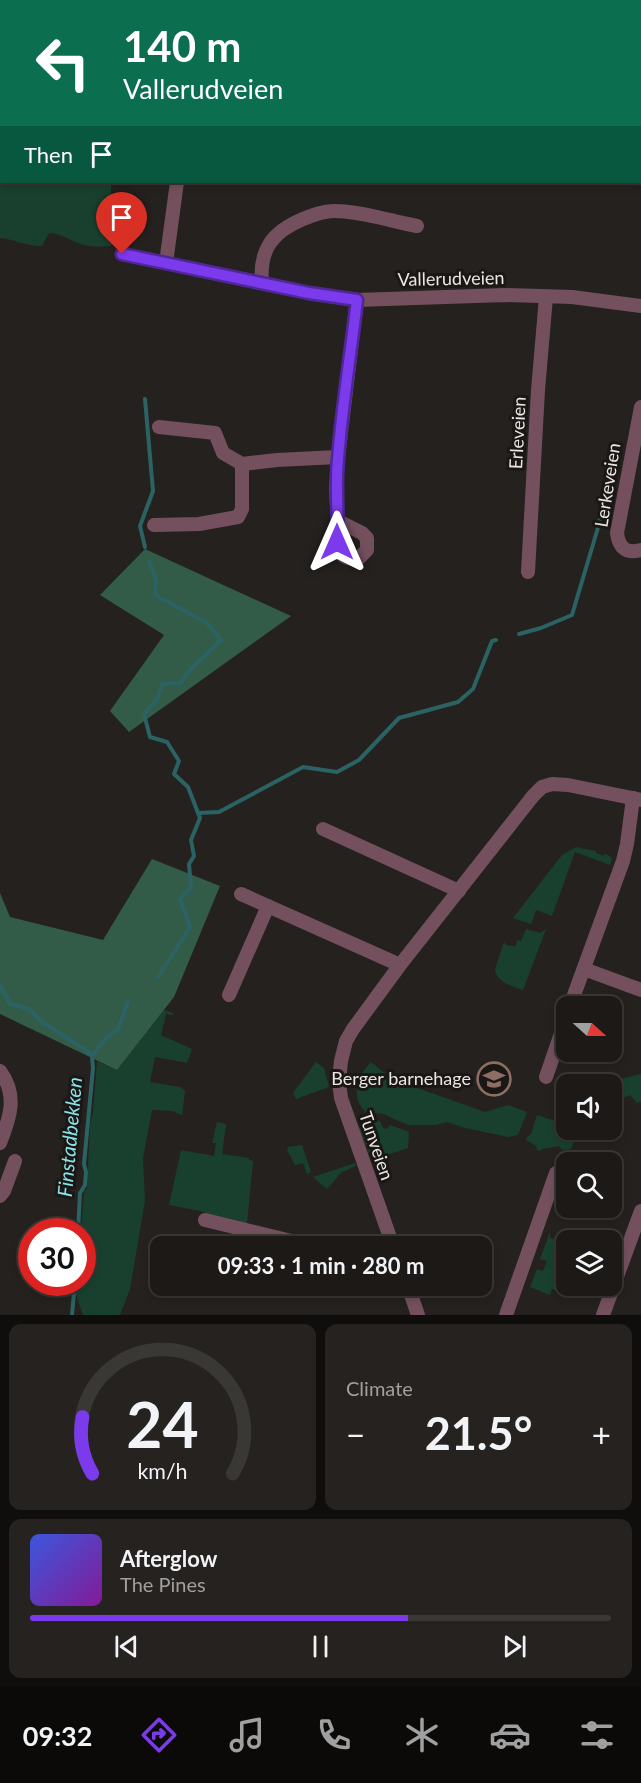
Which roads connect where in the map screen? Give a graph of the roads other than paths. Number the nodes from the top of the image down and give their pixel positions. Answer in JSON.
{"nodes":[{"id":1,"x":177,"y":183,"type":"edge"},
{"id":2,"x":417,"y":226,"type":"dead end"},
{"id":3,"x":122,"y":254,"type":"dead end"},
{"id":4,"x":166,"y":263,"type":"junction"},
{"id":5,"x":262,"y":283,"type":"junction"},
{"id":6,"x":546,"y":297,"type":"junction"},
{"id":7,"x":357,"y":300,"type":"junction"},
{"id":8,"x":641,"y":306,"type":"edge"},
{"id":9,"x":641,"y":407,"type":"edge"},
{"id":10,"x":159,"y":427,"type":"dead end"},
{"id":11,"x":338,"y":457,"type":"junction"},
{"id":12,"x":242,"y":464,"type":"junction"},
{"id":13,"x":338,"y":521,"type":"dead end"},
{"id":14,"x":154,"y":525,"type":"dead end"},
{"id":15,"x":641,"y":550,"type":"edge"},
{"id":16,"x":528,"y":573,"type":"dead end"},
{"id":17,"x":637,"y":799,"type":"edge"},
{"id":18,"x":323,"y":829,"type":"dead end"},
{"id":19,"x":459,"y":891,"type":"junction"},
{"id":20,"x":241,"y":894,"type":"dead end"},
{"id":21,"x":268,"y":906,"type":"junction"},
{"id":22,"x":400,"y":965,"type":"junction"},
{"id":23,"x":584,"y":969,"type":"junction"},
{"id":24,"x":641,"y":990,"type":"edge"},
{"id":25,"x":229,"y":994,"type":"dead end"},
{"id":26,"x":574,"y":996,"type":"edge"},
{"id":27,"x":556,"y":1048,"type":"edge"},
{"id":28,"x":0,"y":1071,"type":"edge"},
{"id":29,"x":546,"y":1077,"type":"dead end"},
{"id":30,"x":0,"y":1143,"type":"edge"},
{"id":31,"x":15,"y":1161,"type":"dead end"},
{"id":32,"x":556,"y":1173,"type":"dead end"},
{"id":33,"x":0,"y":1196,"type":"edge"},
{"id":34,"x":641,"y":1211,"type":"edge"},
{"id":35,"x":205,"y":1220,"type":"dead end"},
{"id":36,"x":271,"y":1236,"type":"edge"},
{"id":37,"x":389,"y":1236,"type":"edge"},
{"id":38,"x":411,"y":1296,"type":"edge"},
{"id":39,"x":418,"y":1315,"type":"edge"},
{"id":40,"x":506,"y":1315,"type":"edge"},
{"id":41,"x":603,"y":1315,"type":"edge"}],
"edges":[{"from":1,"to":4,"type":"street"},
{"from":2,"to":5,"type":"street"},
{"from":3,"to":4,"type":"street","name":"Vallerudveien"},
{"from":4,"to":5,"type":"street","name":"Vallerudveien"},
{"from":5,"to":7,"type":"street","name":"Vallerudveien"},
{"from":6,"to":7,"type":"street","name":"Vallerudveien"},
{"from":6,"to":8,"type":"street","name":"Vallerudveien"},
{"from":6,"to":16,"type":"street","name":"Erleveien"},
{"from":7,"to":11,"type":"street"},
{"from":9,"to":15,"type":"street","name":"Lerkeveien"},
{"from":10,"to":12,"type":"street"},
{"from":11,"to":12,"type":"street"},
{"from":11,"to":13,"type":"street"},
{"from":12,"to":14,"type":"street"},
{"from":17,"to":19,"type":"street","name":"Tunveien"},
{"from":17,"to":23,"type":"street"},
{"from":18,"to":19,"type":"street"},
{"from":19,"to":22,"type":"street","name":"Tunveien"},
{"from":20,"to":21,"type":"street"},
{"from":21,"to":22,"type":"street"},
{"from":21,"to":25,"type":"street"},
{"from":22,"to":37,"type":"street","name":"Tunveien"},
{"from":23,"to":24,"type":"street"},
{"from":23,"to":26,"type":"street"},
{"from":27,"to":29,"type":"street"},
{"from":28,"to":30,"type":"street"},
{"from":31,"to":33,"type":"street"},
{"from":32,"to":40,"type":"street"},
{"from":34,"to":41,"type":"street"},
{"from":35,"to":36,"type":"street"},
{"from":38,"to":39,"type":"street"}]}
